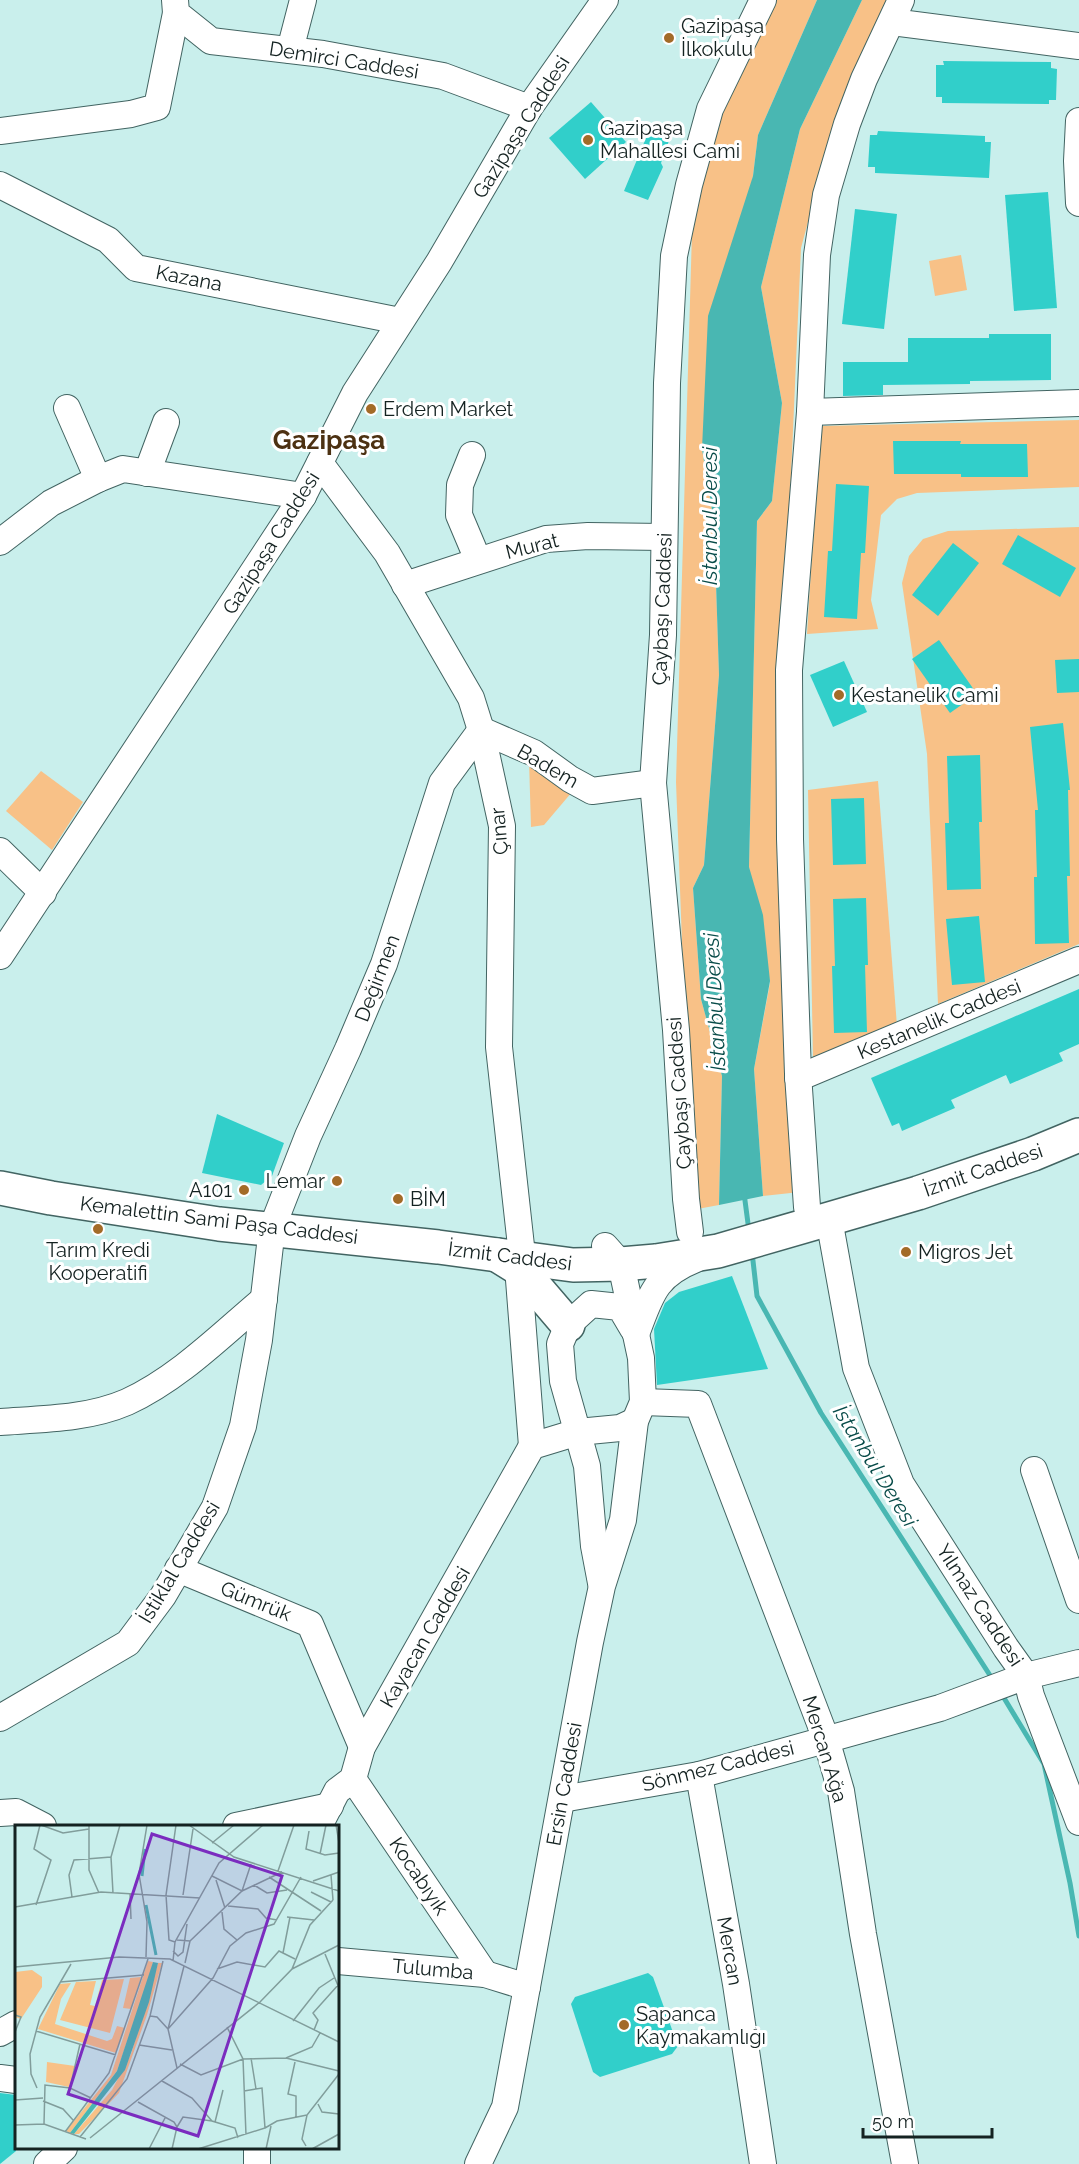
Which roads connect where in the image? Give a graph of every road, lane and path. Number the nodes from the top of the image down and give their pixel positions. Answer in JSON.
{"nodes":[{"id":1,"x":303,"y":0,"type":"edge"},
{"id":2,"x":605,"y":0,"type":"edge"},
{"id":3,"x":763,"y":0,"type":"edge"},
{"id":4,"x":175,"y":7,"type":"edge"},
{"id":5,"x":897,"y":11,"type":"edge"},
{"id":6,"x":1079,"y":46,"type":"edge"},
{"id":7,"x":290,"y":50,"type":"junction"},
{"id":8,"x":529,"y":108,"type":"junction"},
{"id":9,"x":1079,"y":121,"type":"edge"},
{"id":10,"x":0,"y":131,"type":"edge"},
{"id":11,"x":0,"y":185,"type":"edge"},
{"id":12,"x":1079,"y":203,"type":"edge"},
{"id":13,"x":400,"y":321,"type":"junction"},
{"id":14,"x":1079,"y":403,"type":"edge"},
{"id":15,"x":67,"y":408,"type":"dead end"},
{"id":16,"x":810,"y":412,"type":"junction"},
{"id":17,"x":166,"y":422,"type":"dead end"},
{"id":18,"x":471,"y":455,"type":"dead end"},
{"id":19,"x":320,"y":463,"type":"junction"},
{"id":20,"x":147,"y":473,"type":"junction"},
{"id":21,"x":98,"y":479,"type":"junction"},
{"id":22,"x":303,"y":496,"type":"junction"},
{"id":23,"x":664,"y":537,"type":"junction"},
{"id":24,"x":0,"y":542,"type":"edge"},
{"id":25,"x":478,"y":560,"type":"junction"},
{"id":26,"x":405,"y":585,"type":"junction"},
{"id":27,"x":481,"y":730,"type":"junction"},
{"id":28,"x":653,"y":783,"type":"junction"},
{"id":29,"x":0,"y":851,"type":"edge"},
{"id":30,"x":43,"y":893,"type":"junction"},
{"id":31,"x":0,"y":956,"type":"edge"},
{"id":32,"x":1079,"y":960,"type":"edge"},
{"id":33,"x":798,"y":1078,"type":"junction"},
{"id":34,"x":1079,"y":1114,"type":"edge"},
{"id":35,"x":1079,"y":1135,"type":"edge"},
{"id":36,"x":0,"y":1188,"type":"edge"},
{"id":37,"x":801,"y":1218,"type":"junction"},
{"id":38,"x":272,"y":1228,"type":"junction"},
{"id":39,"x":707,"y":1237,"type":"junction"},
{"id":40,"x":438,"y":1247,"type":"joint"},
{"id":41,"x":594,"y":1255,"type":"junction"},
{"id":42,"x":511,"y":1256,"type":"junction"},
{"id":43,"x":264,"y":1299,"type":"junction"},
{"id":44,"x":568,"y":1325,"type":"junction"},
{"id":45,"x":636,"y":1334,"type":"junction"},
{"id":46,"x":639,"y":1411,"type":"junction"},
{"id":47,"x":0,"y":1422,"type":"edge"},
{"id":48,"x":578,"y":1432,"type":"junction"},
{"id":49,"x":532,"y":1446,"type":"junction"},
{"id":50,"x":1034,"y":1470,"type":"dead end"},
{"id":51,"x":178,"y":1569,"type":"junction"},
{"id":52,"x":602,"y":1586,"type":"junction"},
{"id":53,"x":1079,"y":1600,"type":"edge"},
{"id":54,"x":1079,"y":1663,"type":"edge"},
{"id":55,"x":1019,"y":1679,"type":"junction"},
{"id":56,"x":0,"y":1718,"type":"edge"},
{"id":57,"x":826,"y":1739,"type":"junction"},
{"id":58,"x":362,"y":1747,"type":"junction"},
{"id":59,"x":699,"y":1775,"type":"junction"},
{"id":60,"x":353,"y":1779,"type":"junction"},
{"id":61,"x":562,"y":1799,"type":"junction"},
{"id":62,"x":0,"y":1813,"type":"edge"},
{"id":63,"x":325,"y":1816,"type":"edge"},
{"id":64,"x":1079,"y":1822,"type":"edge"},
{"id":65,"x":39,"y":1825,"type":"edge"},
{"id":66,"x":252,"y":1825,"type":"edge"},
{"id":67,"x":339,"y":1961,"type":"edge"},
{"id":68,"x":485,"y":1974,"type":"junction"},
{"id":69,"x":527,"y":1987,"type":"junction"},
{"id":70,"x":15,"y":2025,"type":"edge"},
{"id":71,"x":0,"y":2033,"type":"edge"},
{"id":72,"x":0,"y":2078,"type":"edge"},
{"id":73,"x":15,"y":2080,"type":"edge"},
{"id":74,"x":63,"y":2149,"type":"edge"},
{"id":75,"x":47,"y":2164,"type":"edge"},
{"id":76,"x":478,"y":2164,"type":"edge"},
{"id":77,"x":764,"y":2164,"type":"edge"},
{"id":78,"x":905,"y":2164,"type":"edge"}],
"edges":[{"from":1,"to":7,"type":"street"},
{"from":2,"to":8,"type":"street","name":"Gazipaşa Caddesi"},
{"from":3,"to":23,"type":"street","name":"Çaybaşı Caddesi"},
{"from":4,"to":7,"type":"street","name":"Demirci Caddesi"},
{"from":4,"to":10,"type":"street"},
{"from":5,"to":6,"type":"street"},
{"from":5,"to":16,"type":"street","name":"Yılmaz Caddesi"},
{"from":7,"to":8,"type":"street","name":"Demirci Caddesi"},
{"from":8,"to":13,"type":"street","name":"Gazipaşa Caddesi"},
{"from":9,"to":12,"type":"street"},
{"from":11,"to":13,"type":"street","name":"Kazana"},
{"from":13,"to":19,"type":"street","name":"Gazipaşa Caddesi"},
{"from":14,"to":16,"type":"street"},
{"from":15,"to":21,"type":"street"},
{"from":16,"to":33,"type":"street","name":"Yılmaz Caddesi"},
{"from":17,"to":20,"type":"street"},
{"from":18,"to":25,"type":"street"},
{"from":19,"to":22,"type":"street","name":"Gazipaşa Caddesi"},
{"from":19,"to":26,"type":"street","name":"Çınar"},
{"from":20,"to":21,"type":"street"},
{"from":20,"to":22,"type":"street"},
{"from":21,"to":24,"type":"street"},
{"from":22,"to":30,"type":"street","name":"Gazipaşa Caddesi"},
{"from":23,"to":25,"type":"street","name":"Murat"},
{"from":23,"to":28,"type":"street","name":"Çaybaşı Caddesi"},
{"from":25,"to":26,"type":"street","name":"Murat"},
{"from":26,"to":27,"type":"street","name":"Çınar"},
{"from":27,"to":28,"type":"street","name":"Badem"},
{"from":27,"to":38,"type":"street","name":"Değirmen"},
{"from":27,"to":42,"type":"street","name":"Çınar"},
{"from":28,"to":39,"type":"street","name":"Çaybaşı Caddesi"},
{"from":29,"to":30,"type":"street"},
{"from":30,"to":31,"type":"street","name":"Gazipaşa Caddesi"},
{"from":32,"to":33,"type":"street","name":"Kestanelik Caddesi"},
{"from":33,"to":37,"type":"street","name":"Yılmaz Caddesi"},
{"from":34,"to":37,"type":"main road","name":"İzmit Caddesi"},
{"from":35,"to":37,"type":"main road","name":"İzmit Caddesi"},
{"from":36,"to":38,"type":"main road","name":"Kemalettin Sami Paşa Caddesi"},
{"from":37,"to":39,"type":"main road","name":"İzmit Caddesi"},
{"from":37,"to":55,"type":"street","name":"Yılmaz Caddesi"},
{"from":38,"to":40,"type":"main road","name":"Kemalettin Sami Paşa Caddesi"},
{"from":38,"to":43,"type":"street","name":"İstiklal Caddesi"},
{"from":39,"to":41,"type":"main road","name":"İzmit Caddesi"},
{"from":39,"to":45,"type":"street"},
{"from":40,"to":42,"type":"main road","name":"İzmit Caddesi"},
{"from":41,"to":42,"type":"main road","name":"İzmit Caddesi"},
{"from":41,"to":44,"type":"main road"},
{"from":41,"to":45,"type":"street"},
{"from":42,"to":44,"type":"main road"},
{"from":42,"to":49,"type":"street"},
{"from":43,"to":47,"type":"street"},
{"from":43,"to":51,"type":"street","name":"İstiklal Caddesi"},
{"from":44,"to":45,"type":"street"},
{"from":44,"to":48,"type":"street"},
{"from":45,"to":46,"type":"street"},
{"from":46,"to":48,"type":"street"},
{"from":46,"to":52,"type":"street","name":"Ersin Caddesi"},
{"from":46,"to":57,"type":"street","name":"Mercan Ağa"},
{"from":48,"to":49,"type":"street"},
{"from":48,"to":52,"type":"street"},
{"from":49,"to":58,"type":"street","name":"Kayacan Caddesi"},
{"from":50,"to":53,"type":"street"},
{"from":51,"to":56,"type":"street","name":"İstiklal Caddesi"},
{"from":51,"to":58,"type":"street","name":"Gümrük"},
{"from":52,"to":61,"type":"street","name":"Ersin Caddesi"},
{"from":54,"to":55,"type":"street","name":"Sönmez Caddesi"},
{"from":55,"to":57,"type":"street","name":"Sönmez Caddesi"},
{"from":55,"to":64,"type":"street","name":"Yılmaz Caddesi"},
{"from":57,"to":59,"type":"street","name":"Sönmez Caddesi"},
{"from":57,"to":78,"type":"street","name":"Mercan Ağa"},
{"from":58,"to":60,"type":"street","name":"Kayacan Caddesi"},
{"from":59,"to":61,"type":"street","name":"Sönmez Caddesi"},
{"from":59,"to":77,"type":"street","name":"Mercan"},
{"from":60,"to":63,"type":"street","name":"Kayacan Caddesi"},
{"from":60,"to":68,"type":"street","name":"Kocabıyık"},
{"from":61,"to":69,"type":"street","name":"Ersin Caddesi"},
{"from":62,"to":65,"type":"street"},
{"from":63,"to":66,"type":"street"},
{"from":67,"to":68,"type":"street","name":"Tulumba"},
{"from":68,"to":69,"type":"street","name":"Tulumba"},
{"from":69,"to":76,"type":"street","name":"Ersin Caddesi"},
{"from":70,"to":71,"type":"street"},
{"from":72,"to":73,"type":"street"},
{"from":74,"to":75,"type":"street"}]}
